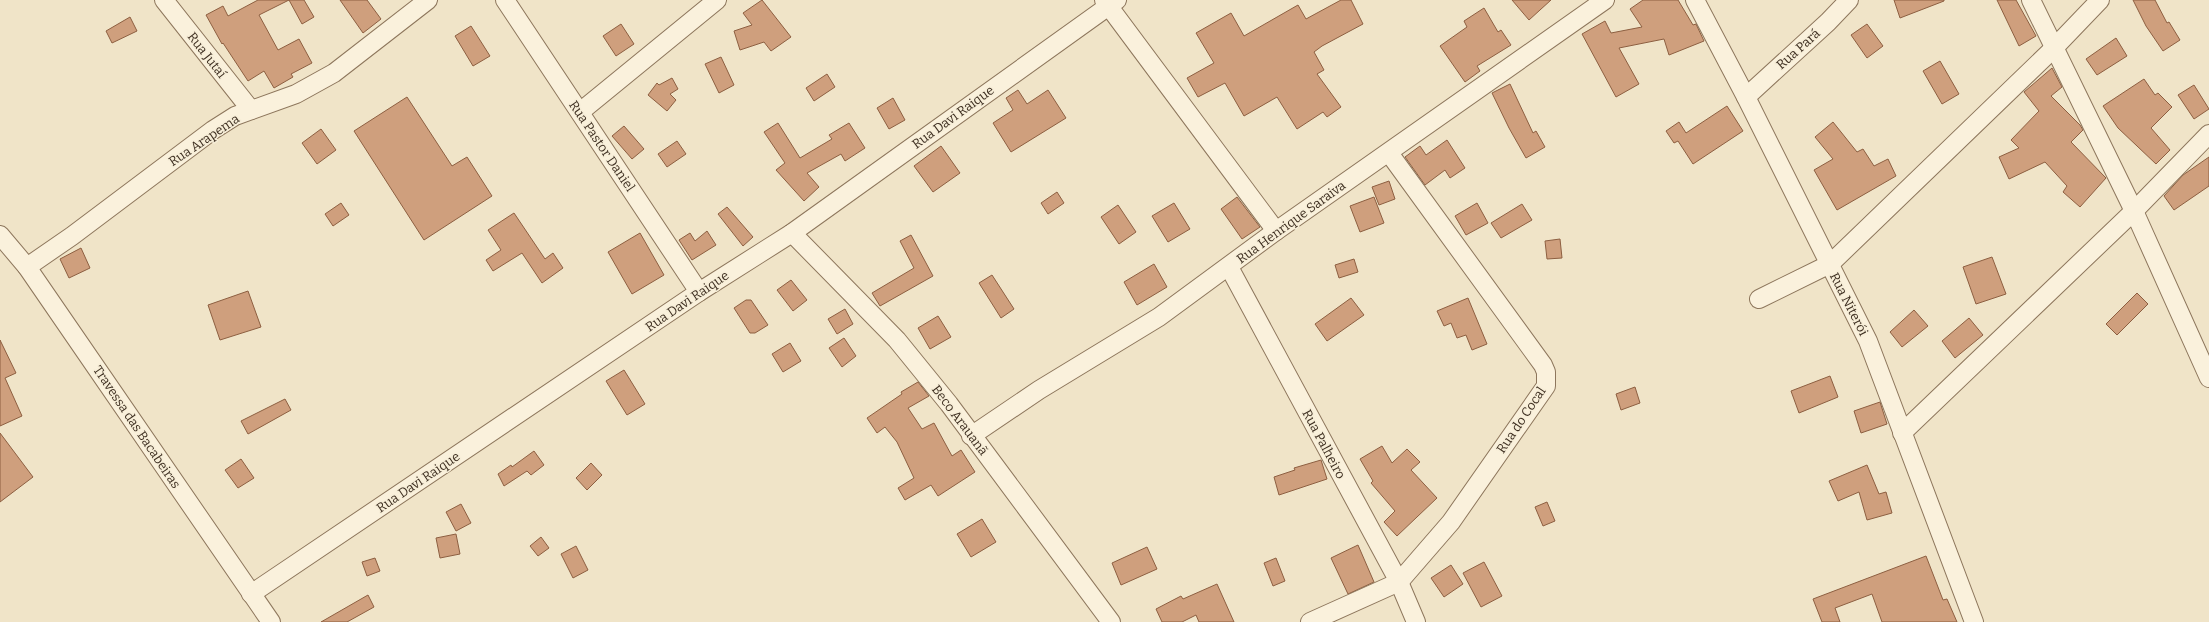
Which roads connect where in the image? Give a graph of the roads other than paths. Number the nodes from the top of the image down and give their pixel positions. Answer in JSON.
{"nodes":[{"id":1,"x":164,"y":0,"type":"edge"},
{"id":2,"x":428,"y":0,"type":"edge"},
{"id":3,"x":505,"y":0,"type":"edge"},
{"id":4,"x":717,"y":0,"type":"edge"},
{"id":5,"x":1605,"y":0,"type":"edge"},
{"id":6,"x":1695,"y":0,"type":"edge"},
{"id":7,"x":1848,"y":0,"type":"edge"},
{"id":8,"x":2031,"y":0,"type":"edge"},
{"id":9,"x":2100,"y":0,"type":"edge"},
{"id":10,"x":1110,"y":2,"type":"edge"},
{"id":11,"x":2053,"y":49,"type":"junction"},
{"id":12,"x":1746,"y":97,"type":"junction"},
{"id":13,"x":251,"y":110,"type":"junction"},
{"id":14,"x":580,"y":112,"type":"junction"},
{"id":15,"x":2209,"y":134,"type":"edge"},
{"id":16,"x":1389,"y":153,"type":"junction"},
{"id":17,"x":2134,"y":211,"type":"junction"},
{"id":18,"x":1276,"y":231,"type":"junction"},
{"id":19,"x":792,"y":233,"type":"junction"},
{"id":20,"x":0,"y":235,"type":"edge"},
{"id":21,"x":1830,"y":264,"type":"junction"},
{"id":22,"x":27,"y":267,"type":"junction"},
{"id":23,"x":1229,"y":267,"type":"junction"},
{"id":24,"x":699,"y":292,"type":"junction"},
{"id":25,"x":1759,"y":299,"type":"dead end"},
{"id":26,"x":2207,"y":370,"type":"edge"},
{"id":27,"x":1902,"y":433,"type":"junction"},
{"id":28,"x":971,"y":436,"type":"junction"},
{"id":29,"x":1399,"y":582,"type":"junction"},
{"id":30,"x":251,"y":594,"type":"junction"},
{"id":31,"x":271,"y":622,"type":"edge"},
{"id":32,"x":1111,"y":622,"type":"edge"},
{"id":33,"x":1310,"y":622,"type":"edge"},
{"id":34,"x":1416,"y":622,"type":"edge"},
{"id":35,"x":1974,"y":622,"type":"edge"}],
"edges":[{"from":1,"to":13,"type":"street","name":"Rua Jutaí"},
{"from":2,"to":13,"type":"street","name":"Rua Arapema"},
{"from":3,"to":14,"type":"street","name":"Rua Pastor Daniel"},
{"from":4,"to":14,"type":"street"},
{"from":5,"to":16,"type":"street","name":"Rua Henrique Saraiva"},
{"from":6,"to":12,"type":"street","name":"Rua Niterói"},
{"from":7,"to":12,"type":"street","name":"Rua Pará"},
{"from":8,"to":11,"type":"street"},
{"from":9,"to":11,"type":"street"},
{"from":10,"to":18,"type":"street"},
{"from":10,"to":19,"type":"street","name":"Rua Davi Raique"},
{"from":11,"to":17,"type":"street"},
{"from":11,"to":21,"type":"street"},
{"from":12,"to":21,"type":"street","name":"Rua Niterói"},
{"from":13,"to":22,"type":"street","name":"Rua Arapema"},
{"from":14,"to":24,"type":"street","name":"Rua Pastor Daniel"},
{"from":15,"to":17,"type":"street"},
{"from":16,"to":18,"type":"street","name":"Rua Henrique Saraiva"},
{"from":16,"to":29,"type":"street","name":"Rua do Cocal"},
{"from":17,"to":26,"type":"street"},
{"from":17,"to":27,"type":"street"},
{"from":18,"to":23,"type":"street","name":"Rua Henrique Saraiva"},
{"from":19,"to":24,"type":"street","name":"Rua Davi Raique"},
{"from":19,"to":28,"type":"street","name":"Beco Arauanã"},
{"from":20,"to":22,"type":"street","name":"Travessa das Bacabeiras"},
{"from":21,"to":25,"type":"street"},
{"from":21,"to":27,"type":"street","name":"Rua Niterói"},
{"from":22,"to":30,"type":"street","name":"Travessa das Bacabeiras"},
{"from":23,"to":28,"type":"street","name":"Rua Henrique Saraiva"},
{"from":23,"to":29,"type":"street","name":"Rua Palheiro"},
{"from":24,"to":30,"type":"street","name":"Rua Davi Raique"},
{"from":27,"to":35,"type":"street","name":"Rua Niterói"},
{"from":28,"to":32,"type":"street","name":"Beco Arauanã"},
{"from":29,"to":33,"type":"street","name":"Rua do Cocal"},
{"from":29,"to":34,"type":"street","name":"Rua Palheiro"},
{"from":30,"to":31,"type":"street","name":"Travessa das Bacabeiras"}]}
